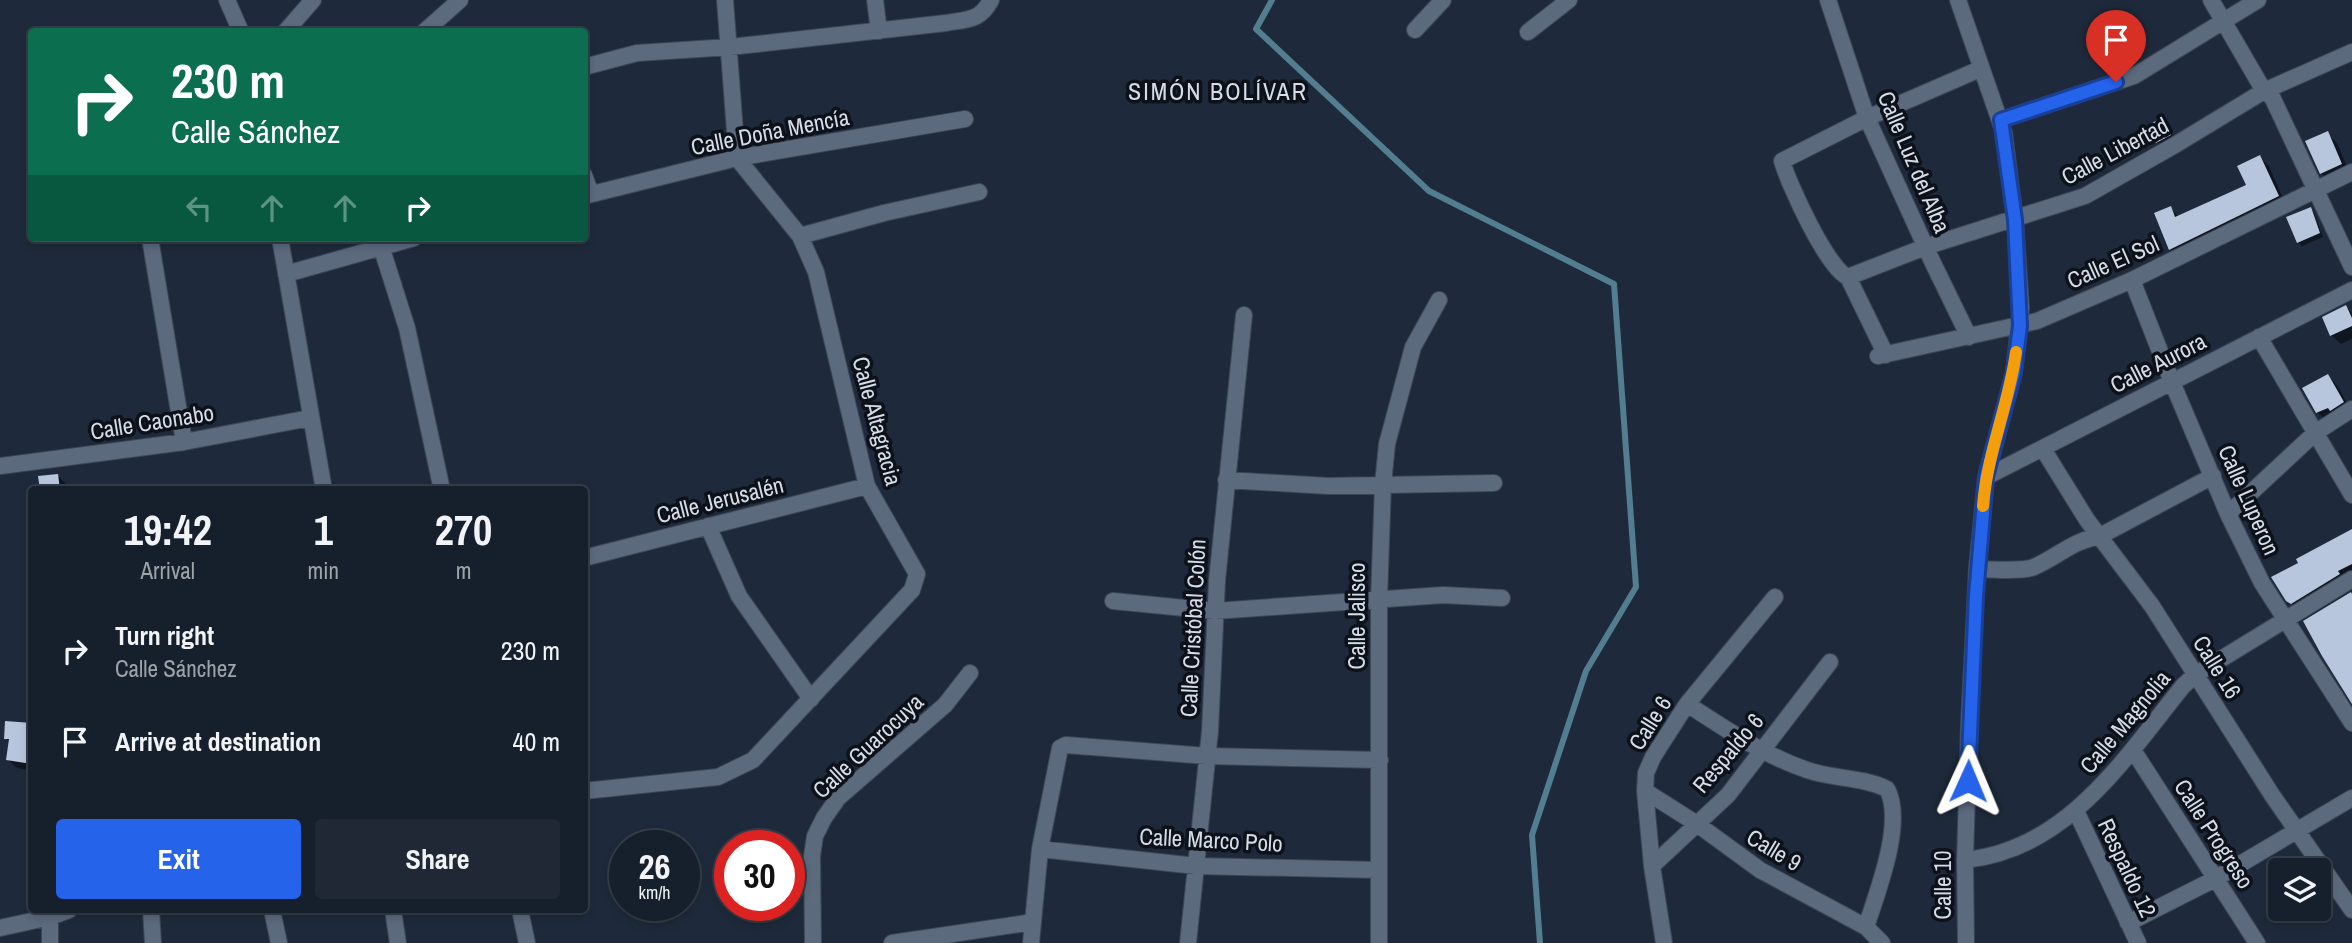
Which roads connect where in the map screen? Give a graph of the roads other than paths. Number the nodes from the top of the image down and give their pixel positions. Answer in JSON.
{"nodes":[{"id":1,"x":227,"y":0,"type":"edge"},
{"id":2,"x":313,"y":0,"type":"edge"},
{"id":3,"x":460,"y":0,"type":"edge"},
{"id":4,"x":725,"y":0,"type":"edge"},
{"id":5,"x":875,"y":0,"type":"edge"},
{"id":6,"x":991,"y":0,"type":"edge"},
{"id":7,"x":1443,"y":0,"type":"edge"},
{"id":8,"x":1569,"y":0,"type":"edge"},
{"id":9,"x":1828,"y":0,"type":"edge"},
{"id":10,"x":1958,"y":0,"type":"edge"},
{"id":11,"x":2211,"y":0,"type":"edge"},
{"id":12,"x":2258,"y":0,"type":"edge"},
{"id":13,"x":2223,"y":23,"type":"junction"},
{"id":14,"x":239,"y":28,"type":"edge"},
{"id":15,"x":288,"y":28,"type":"edge"},
{"id":16,"x":428,"y":28,"type":"edge"},
{"id":17,"x":1415,"y":30,"type":"dead end"},
{"id":18,"x":878,"y":31,"type":"junction"},
{"id":19,"x":1528,"y":32,"type":"dead end"},
{"id":20,"x":730,"y":47,"type":"junction"},
{"id":21,"x":2352,"y":52,"type":"edge"},
{"id":22,"x":588,"y":66,"type":"edge"},
{"id":23,"x":1980,"y":69,"type":"junction"},
{"id":24,"x":2264,"y":90,"type":"junction"},
{"id":25,"x":1867,"y":118,"type":"junction"},
{"id":26,"x":965,"y":119,"type":"dead end"},
{"id":27,"x":2001,"y":120,"type":"junction"},
{"id":28,"x":737,"y":158,"type":"junction"},
{"id":29,"x":2352,"y":172,"type":"edge"},
{"id":30,"x":2315,"y":191,"type":"junction"},
{"id":31,"x":979,"y":192,"type":"dead end"},
{"id":32,"x":588,"y":195,"type":"edge"},
{"id":33,"x":2015,"y":220,"type":"junction"},
{"id":34,"x":800,"y":236,"type":"junction"},
{"id":35,"x":151,"y":242,"type":"edge"},
{"id":36,"x":281,"y":242,"type":"edge"},
{"id":37,"x":398,"y":242,"type":"edge"},
{"id":38,"x":381,"y":246,"type":"junction"},
{"id":39,"x":1925,"y":247,"type":"junction"},
{"id":40,"x":2352,"y":267,"type":"edge"},
{"id":41,"x":286,"y":274,"type":"junction"},
{"id":42,"x":1848,"y":277,"type":"junction"},
{"id":43,"x":2132,"y":280,"type":"junction"},
{"id":44,"x":2352,"y":290,"type":"edge"},
{"id":45,"x":1439,"y":300,"type":"dead end"},
{"id":46,"x":1244,"y":315,"type":"dead end"},
{"id":47,"x":2020,"y":326,"type":"junction"},
{"id":48,"x":1969,"y":337,"type":"junction"},
{"id":49,"x":2259,"y":337,"type":"junction"},
{"id":50,"x":2172,"y":382,"type":"junction"},
{"id":51,"x":2352,"y":409,"type":"edge"},
{"id":52,"x":310,"y":418,"type":"junction"},
{"id":53,"x":2315,"y":433,"type":"junction"},
{"id":54,"x":184,"y":442,"type":"junction"},
{"id":55,"x":2043,"y":449,"type":"junction"},
{"id":56,"x":0,"y":466,"type":"edge"},
{"id":57,"x":2213,"y":476,"type":"junction"},
{"id":58,"x":1986,"y":477,"type":"junction"},
{"id":59,"x":1226,"y":480,"type":"junction"},
{"id":60,"x":1494,"y":483,"type":"dead end"},
{"id":61,"x":1383,"y":484,"type":"junction"},
{"id":62,"x":323,"y":486,"type":"edge"},
{"id":63,"x":441,"y":486,"type":"edge"},
{"id":64,"x":867,"y":486,"type":"junction"},
{"id":65,"x":2352,"y":495,"type":"edge"},
{"id":66,"x":2228,"y":514,"type":"junction"},
{"id":67,"x":708,"y":526,"type":"junction"},
{"id":68,"x":2100,"y":536,"type":"junction"},
{"id":69,"x":588,"y":557,"type":"edge"},
{"id":70,"x":1977,"y":569,"type":"junction"},
{"id":71,"x":2352,"y":579,"type":"edge"},
{"id":72,"x":1775,"y":597,"type":"dead end"},
{"id":73,"x":1502,"y":598,"type":"dead end"},
{"id":74,"x":1379,"y":599,"type":"junction"},
{"id":75,"x":1112,"y":601,"type":"dead end"},
{"id":76,"x":1215,"y":611,"type":"junction"},
{"id":77,"x":2285,"y":620,"type":"junction"},
{"id":78,"x":1830,"y":662,"type":"dead end"},
{"id":79,"x":970,"y":673,"type":"dead end"},
{"id":80,"x":2195,"y":675,"type":"junction"},
{"id":81,"x":811,"y":699,"type":"junction"},
{"id":82,"x":1687,"y":704,"type":"junction"},
{"id":83,"x":2352,"y":723,"type":"edge"},
{"id":84,"x":2133,"y":750,"type":"junction"},
{"id":85,"x":1761,"y":751,"type":"junction"},
{"id":86,"x":1208,"y":756,"type":"junction"},
{"id":87,"x":1380,"y":761,"type":"junction"},
{"id":88,"x":588,"y":791,"type":"edge"},
{"id":89,"x":1645,"y":791,"type":"junction"},
{"id":90,"x":2352,"y":798,"type":"edge"},
{"id":91,"x":2076,"y":811,"type":"junction"},
{"id":92,"x":1697,"y":824,"type":"junction"},
{"id":93,"x":2296,"y":831,"type":"junction"},
{"id":94,"x":1041,"y":849,"type":"junction"},
{"id":95,"x":1965,"y":860,"type":"junction"},
{"id":96,"x":1196,"y":866,"type":"junction"},
{"id":97,"x":1652,"y":866,"type":"junction"},
{"id":98,"x":1379,"y":870,"type":"junction"},
{"id":99,"x":2216,"y":878,"type":"junction"},
{"id":100,"x":2352,"y":910,"type":"edge"},
{"id":101,"x":151,"y":913,"type":"edge"},
{"id":102,"x":273,"y":913,"type":"edge"},
{"id":103,"x":393,"y":913,"type":"edge"},
{"id":104,"x":521,"y":913,"type":"edge"},
{"id":105,"x":50,"y":914,"type":"edge"},
{"id":106,"x":1033,"y":922,"type":"junction"},
{"id":107,"x":2128,"y":923,"type":"junction"},
{"id":108,"x":1866,"y":927,"type":"junction"},
{"id":109,"x":0,"y":928,"type":"edge"},
{"id":110,"x":919,"y":941,"type":"edge"},
{"id":111,"x":50,"y":943,"type":"edge"},
{"id":112,"x":153,"y":943,"type":"edge"},
{"id":113,"x":279,"y":943,"type":"edge"},
{"id":114,"x":398,"y":943,"type":"edge"},
{"id":115,"x":527,"y":943,"type":"edge"},
{"id":116,"x":813,"y":943,"type":"edge"},
{"id":117,"x":892,"y":943,"type":"edge"},
{"id":118,"x":1031,"y":943,"type":"edge"},
{"id":119,"x":1188,"y":943,"type":"edge"},
{"id":120,"x":1379,"y":943,"type":"edge"},
{"id":121,"x":1664,"y":943,"type":"edge"},
{"id":122,"x":1882,"y":943,"type":"edge"},
{"id":123,"x":1966,"y":943,"type":"edge"},
{"id":124,"x":2138,"y":943,"type":"edge"},
{"id":125,"x":2258,"y":943,"type":"edge"}],
"edges":[{"from":1,"to":14,"type":"street"},
{"from":2,"to":15,"type":"street"},
{"from":3,"to":16,"type":"street"},
{"from":4,"to":20,"type":"street"},
{"from":5,"to":18,"type":"street"},
{"from":6,"to":18,"type":"street"},
{"from":7,"to":17,"type":"street"},
{"from":8,"to":19,"type":"street"},
{"from":9,"to":25,"type":"street","name":"Calle Luz del Alba"},
{"from":10,"to":23,"type":"street","name":"Calle 10"},
{"from":11,"to":13,"type":"street"},
{"from":12,"to":13,"type":"street"},
{"from":13,"to":24,"type":"street"},
{"from":13,"to":27,"type":"street"},
{"from":18,"to":20,"type":"street"},
{"from":20,"to":22,"type":"street"},
{"from":20,"to":28,"type":"street"},
{"from":21,"to":24,"type":"street","name":"Calle Libertad"},
{"from":23,"to":25,"type":"street"},
{"from":23,"to":27,"type":"street","name":"Calle 10"},
{"from":24,"to":30,"type":"street"},
{"from":24,"to":33,"type":"street","name":"Calle Libertad"},
{"from":25,"to":39,"type":"street","name":"Calle Luz del Alba"},
{"from":25,"to":42,"type":"street"},
{"from":26,"to":28,"type":"street","name":"Calle Doña Mencía"},
{"from":27,"to":33,"type":"street","name":"Calle 10"},
{"from":28,"to":32,"type":"street","name":"Calle Doña Mencía"},
{"from":28,"to":34,"type":"street","name":"Calle Altagracia"},
{"from":29,"to":30,"type":"street","name":"Calle El Sol"},
{"from":30,"to":40,"type":"street"},
{"from":30,"to":43,"type":"street","name":"Calle El Sol"},
{"from":31,"to":34,"type":"street"},
{"from":33,"to":39,"type":"street","name":"Calle Libertad"},
{"from":33,"to":47,"type":"street","name":"Calle 10"},
{"from":34,"to":64,"type":"street","name":"Calle Altagracia"},
{"from":35,"to":54,"type":"street"},
{"from":36,"to":41,"type":"street"},
{"from":37,"to":38,"type":"street"},
{"from":38,"to":41,"type":"street"},
{"from":38,"to":63,"type":"street"},
{"from":39,"to":42,"type":"street","name":"Calle Libertad"},
{"from":39,"to":48,"type":"street","name":"Calle Luz del Alba"},
{"from":41,"to":52,"type":"street"},
{"from":42,"to":48,"type":"street","name":"Calle El Sol"},
{"from":43,"to":47,"type":"street","name":"Calle El Sol"},
{"from":43,"to":50,"type":"street","name":"Calle Luperon"},
{"from":44,"to":49,"type":"street","name":"Calle Aurora"},
{"from":45,"to":61,"type":"street","name":"Calle Jalisco"},
{"from":46,"to":59,"type":"street","name":"Calle Cristóbal Colón"},
{"from":47,"to":48,"type":"street","name":"Calle El Sol"},
{"from":47,"to":58,"type":"street","name":"Calle 10"},
{"from":49,"to":50,"type":"street","name":"Calle Aurora"},
{"from":49,"to":53,"type":"street"},
{"from":50,"to":55,"type":"street","name":"Calle Aurora"},
{"from":50,"to":57,"type":"street","name":"Calle Luperon"},
{"from":51,"to":53,"type":"street"},
{"from":52,"to":54,"type":"street","name":"Calle Caonabo"},
{"from":52,"to":62,"type":"street"},
{"from":53,"to":65,"type":"street"},
{"from":53,"to":66,"type":"street"},
{"from":54,"to":56,"type":"street","name":"Calle Caonabo"},
{"from":55,"to":58,"type":"street","name":"Calle Aurora"},
{"from":55,"to":68,"type":"street","name":"Calle 16"},
{"from":57,"to":66,"type":"street","name":"Calle Luperon"},
{"from":57,"to":68,"type":"street"},
{"from":58,"to":70,"type":"street","name":"Calle 10"},
{"from":59,"to":61,"type":"street"},
{"from":59,"to":76,"type":"street","name":"Calle Cristóbal Colón"},
{"from":60,"to":61,"type":"street"},
{"from":61,"to":74,"type":"street","name":"Calle Jalisco"},
{"from":64,"to":67,"type":"street","name":"Calle Jerusalén"},
{"from":64,"to":81,"type":"street","name":"Calle Altagracia"},
{"from":66,"to":77,"type":"street","name":"Calle Luperon"},
{"from":67,"to":69,"type":"street","name":"Calle Jerusalén"},
{"from":67,"to":81,"type":"street"},
{"from":68,"to":70,"type":"street"},
{"from":68,"to":80,"type":"street","name":"Calle 16"},
{"from":70,"to":95,"type":"street","name":"Calle 10"},
{"from":71,"to":77,"type":"street","name":"Calle Magnolia"},
{"from":72,"to":82,"type":"street","name":"Calle 6"},
{"from":73,"to":74,"type":"street"},
{"from":74,"to":76,"type":"street"},
{"from":74,"to":87,"type":"street","name":"Calle Jalisco"},
{"from":75,"to":76,"type":"street"},
{"from":76,"to":86,"type":"street","name":"Calle Cristóbal Colón"},
{"from":77,"to":80,"type":"street","name":"Calle Magnolia"},
{"from":77,"to":83,"type":"street","name":"Calle Luperon"},
{"from":78,"to":85,"type":"street","name":"Respaldo 6"},
{"from":79,"to":116,"type":"street","name":"Calle Guarocuya"},
{"from":80,"to":84,"type":"street","name":"Calle Magnolia"},
{"from":80,"to":93,"type":"street","name":"Calle 16"},
{"from":81,"to":88,"type":"street","name":"Calle Altagracia"},
{"from":82,"to":85,"type":"street"},
{"from":82,"to":89,"type":"street","name":"Calle 6"},
{"from":84,"to":91,"type":"street","name":"Calle Magnolia"},
{"from":84,"to":99,"type":"street","name":"Calle Progreso"},
{"from":85,"to":92,"type":"street","name":"Respaldo 6"},
{"from":85,"to":108,"type":"street"},
{"from":86,"to":87,"type":"street"},
{"from":86,"to":94,"type":"street"},
{"from":86,"to":96,"type":"street","name":"Calle Cristóbal Colón"},
{"from":87,"to":98,"type":"street","name":"Calle Jalisco"},
{"from":89,"to":92,"type":"street","name":"Calle 9"},
{"from":89,"to":97,"type":"street","name":"Calle 6"},
{"from":90,"to":93,"type":"street"},
{"from":91,"to":95,"type":"street","name":"Calle Magnolia"},
{"from":91,"to":107,"type":"street","name":"Respaldo 12"},
{"from":92,"to":97,"type":"street","name":"Respaldo 6"},
{"from":92,"to":108,"type":"street","name":"Calle 9"},
{"from":93,"to":99,"type":"street"},
{"from":93,"to":100,"type":"street","name":"Calle 16"},
{"from":94,"to":96,"type":"street","name":"Calle Marco Polo"},
{"from":94,"to":106,"type":"street"},
{"from":95,"to":123,"type":"street","name":"Calle 10"},
{"from":96,"to":98,"type":"street","name":"Calle Marco Polo"},
{"from":96,"to":119,"type":"street","name":"Calle Cristóbal Colón"},
{"from":97,"to":121,"type":"street","name":"Calle 6"},
{"from":98,"to":120,"type":"street","name":"Calle Jalisco"},
{"from":99,"to":107,"type":"street"},
{"from":99,"to":125,"type":"street","name":"Calle Progreso"},
{"from":101,"to":112,"type":"street"},
{"from":102,"to":113,"type":"street"},
{"from":103,"to":114,"type":"street"},
{"from":104,"to":115,"type":"street"},
{"from":105,"to":109,"type":"street"},
{"from":105,"to":111,"type":"street"},
{"from":106,"to":110,"type":"street"},
{"from":106,"to":118,"type":"street"},
{"from":107,"to":124,"type":"street","name":"Respaldo 12"},
{"from":108,"to":122,"type":"street","name":"Calle 9"},
{"from":110,"to":117,"type":"street"}]}
